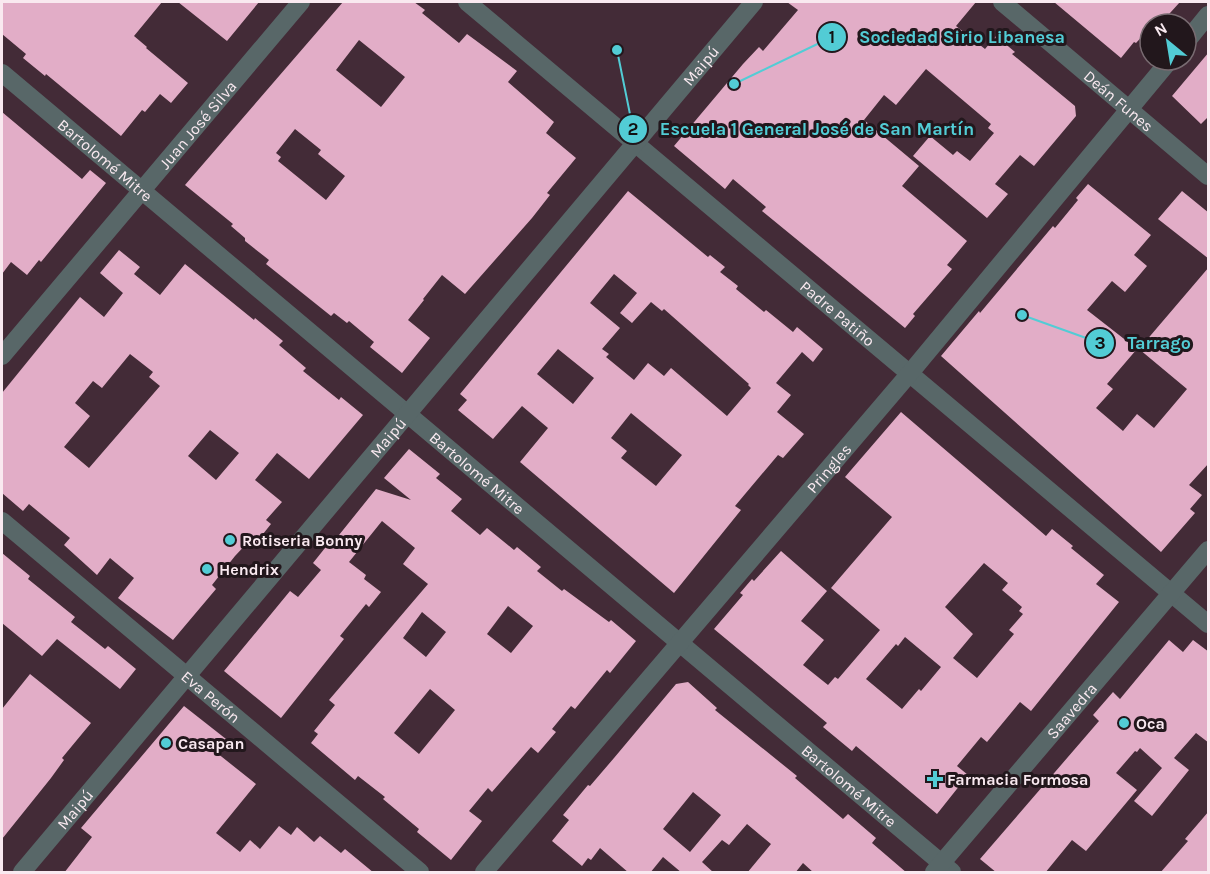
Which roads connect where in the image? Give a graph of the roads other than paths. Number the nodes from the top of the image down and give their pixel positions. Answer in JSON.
{"nodes":[{"id":1,"x":301,"y":2,"type":"edge"},
{"id":2,"x":467,"y":2,"type":"edge"},
{"id":3,"x":754,"y":2,"type":"edge"},
{"id":4,"x":1002,"y":2,"type":"edge"},
{"id":5,"x":1209,"y":15,"type":"edge"},
{"id":6,"x":1198,"y":28,"type":"edge"},
{"id":7,"x":1160,"y":72,"type":"edge"},
{"id":8,"x":2,"y":73,"type":"edge"},
{"id":9,"x":1128,"y":109,"type":"junction"},
{"id":10,"x":636,"y":142,"type":"junction"},
{"id":11,"x":1209,"y":176,"type":"edge"},
{"id":12,"x":141,"y":191,"type":"junction"},
{"id":13,"x":2,"y":356,"type":"edge"},
{"id":14,"x":910,"y":373,"type":"junction"},
{"id":15,"x":407,"y":415,"type":"junction"},
{"id":16,"x":2,"y":521,"type":"edge"},
{"id":17,"x":1209,"y":550,"type":"edge"},
{"id":18,"x":1172,"y":594,"type":"junction"},
{"id":19,"x":1209,"y":624,"type":"edge"},
{"id":20,"x":678,"y":643,"type":"junction"},
{"id":21,"x":187,"y":676,"type":"junction"},
{"id":22,"x":943,"y":870,"type":"edge"},
{"id":23,"x":22,"y":873,"type":"edge"},
{"id":24,"x":420,"y":873,"type":"edge"},
{"id":25,"x":484,"y":873,"type":"edge"}],
"edges":[{"from":1,"to":12,"type":"street","name":"Juan José Silva"},
{"from":2,"to":10,"type":"street","name":"Padre Patiño"},
{"from":3,"to":10,"type":"street","name":"Maipú"},
{"from":4,"to":9,"type":"street","name":"Deán Funes"},
{"from":5,"to":6,"type":"street"},
{"from":7,"to":9,"type":"street","name":"Pringles"},
{"from":8,"to":12,"type":"street","name":"Bartolomé Mitre"},
{"from":9,"to":11,"type":"street","name":"Deán Funes"},
{"from":9,"to":14,"type":"street","name":"Pringles"},
{"from":10,"to":14,"type":"street","name":"Padre Patiño"},
{"from":10,"to":15,"type":"street","name":"Maipú"},
{"from":12,"to":13,"type":"street","name":"Juan José Silva"},
{"from":12,"to":15,"type":"street","name":"Bartolomé Mitre"},
{"from":14,"to":18,"type":"street","name":"Padre Patiño"},
{"from":14,"to":20,"type":"street","name":"Pringles"},
{"from":15,"to":20,"type":"street","name":"Bartolomé Mitre"},
{"from":15,"to":21,"type":"street","name":"Maipú"},
{"from":16,"to":21,"type":"street","name":"Eva Perón"},
{"from":17,"to":18,"type":"street","name":"Saavedra"},
{"from":18,"to":19,"type":"street","name":"Padre Patiño"},
{"from":18,"to":22,"type":"street","name":"Saavedra"},
{"from":20,"to":22,"type":"street","name":"Bartolomé Mitre"},
{"from":20,"to":25,"type":"street","name":"Pringles"},
{"from":21,"to":23,"type":"street","name":"Maipú"},
{"from":21,"to":24,"type":"street","name":"Eva Perón"}]}
